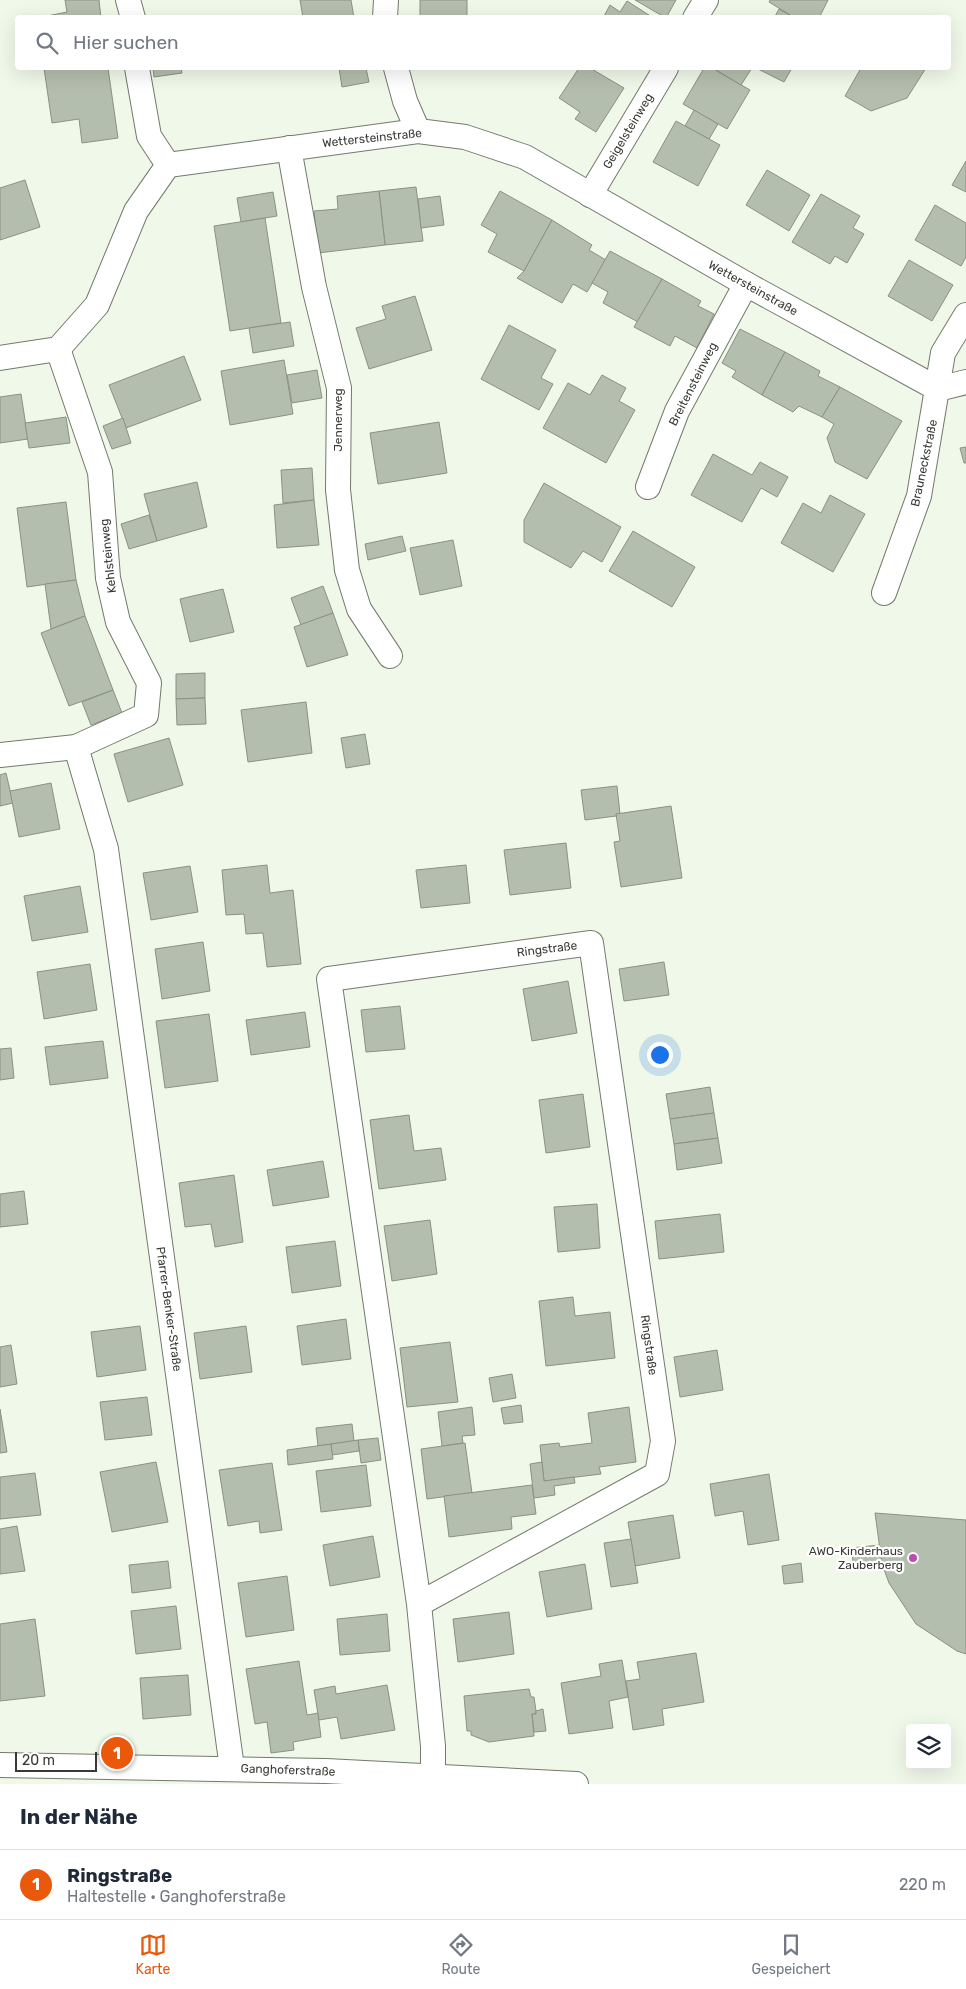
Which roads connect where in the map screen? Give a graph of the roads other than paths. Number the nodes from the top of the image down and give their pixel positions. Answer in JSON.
{"nodes":[{"id":1,"x":128,"y":0,"type":"edge"},
{"id":2,"x":386,"y":0,"type":"edge"},
{"id":3,"x":706,"y":0,"type":"edge"},
{"id":4,"x":132,"y":15,"type":"edge"},
{"id":5,"x":385,"y":15,"type":"edge"},
{"id":6,"x":698,"y":15,"type":"edge"},
{"id":7,"x":137,"y":70,"type":"edge"},
{"id":8,"x":396,"y":70,"type":"edge"},
{"id":9,"x":665,"y":70,"type":"edge"},
{"id":10,"x":418,"y":131,"type":"junction"},
{"id":11,"x":289,"y":148,"type":"junction"},
{"id":12,"x":168,"y":166,"type":"junction"},
{"id":13,"x":590,"y":195,"type":"junction"},
{"id":14,"x":746,"y":284,"type":"junction"},
{"id":15,"x":966,"y":315,"type":"edge"},
{"id":16,"x":58,"y":349,"type":"junction"},
{"id":17,"x":0,"y":358,"type":"edge"},
{"id":18,"x":966,"y":382,"type":"edge"},
{"id":19,"x":938,"y":389,"type":"junction"},
{"id":20,"x":648,"y":487,"type":"dead end"},
{"id":21,"x":884,"y":592,"type":"dead end"},
{"id":22,"x":390,"y":656,"type":"dead end"},
{"id":23,"x":76,"y":747,"type":"junction"},
{"id":24,"x":0,"y":755,"type":"edge"},
{"id":25,"x":419,"y":1604,"type":"junction"},
{"id":26,"x":0,"y":1765,"type":"edge"},
{"id":27,"x":232,"y":1768,"type":"junction"},
{"id":28,"x":434,"y":1777,"type":"junction"},
{"id":29,"x":335,"y":1778,"type":"edge"},
{"id":30,"x":576,"y":1784,"type":"edge"}],
"edges":[{"from":1,"to":4,"type":"street"},
{"from":2,"to":5,"type":"street"},
{"from":3,"to":6,"type":"street"},
{"from":7,"to":12,"type":"street"},
{"from":8,"to":10,"type":"street"},
{"from":9,"to":13,"type":"street","name":"Geigelsteinweg"},
{"from":10,"to":11,"type":"street","name":"Wettersteinstraße"},
{"from":10,"to":13,"type":"street","name":"Wettersteinstraße"},
{"from":11,"to":12,"type":"street","name":"Wettersteinstraße"},
{"from":11,"to":22,"type":"street","name":"Jennerweg"},
{"from":12,"to":16,"type":"street"},
{"from":13,"to":14,"type":"street","name":"Wettersteinstraße"},
{"from":14,"to":19,"type":"street","name":"Wettersteinstraße"},
{"from":14,"to":20,"type":"street","name":"Breitensteinweg"},
{"from":15,"to":19,"type":"street","name":"Brauneckstraße"},
{"from":16,"to":17,"type":"street"},
{"from":16,"to":23,"type":"street","name":"Kehlsteinweg"},
{"from":18,"to":19,"type":"street"},
{"from":19,"to":21,"type":"street","name":"Brauneckstraße"},
{"from":23,"to":24,"type":"street","name":"Kehlsteinweg"},
{"from":23,"to":27,"type":"street","name":"Pfarrer-Benker-Straße"},
{"from":25,"to":25,"type":"street","name":"Ringstraße"},
{"from":25,"to":28,"type":"street","name":"Ringstraße"},
{"from":26,"to":27,"type":"street","name":"Ganghoferstraße"},
{"from":27,"to":29,"type":"street","name":"Ganghoferstraße"},
{"from":28,"to":29,"type":"street","name":"Ganghoferstraße"},
{"from":28,"to":30,"type":"street","name":"Ganghoferstraße"}]}
